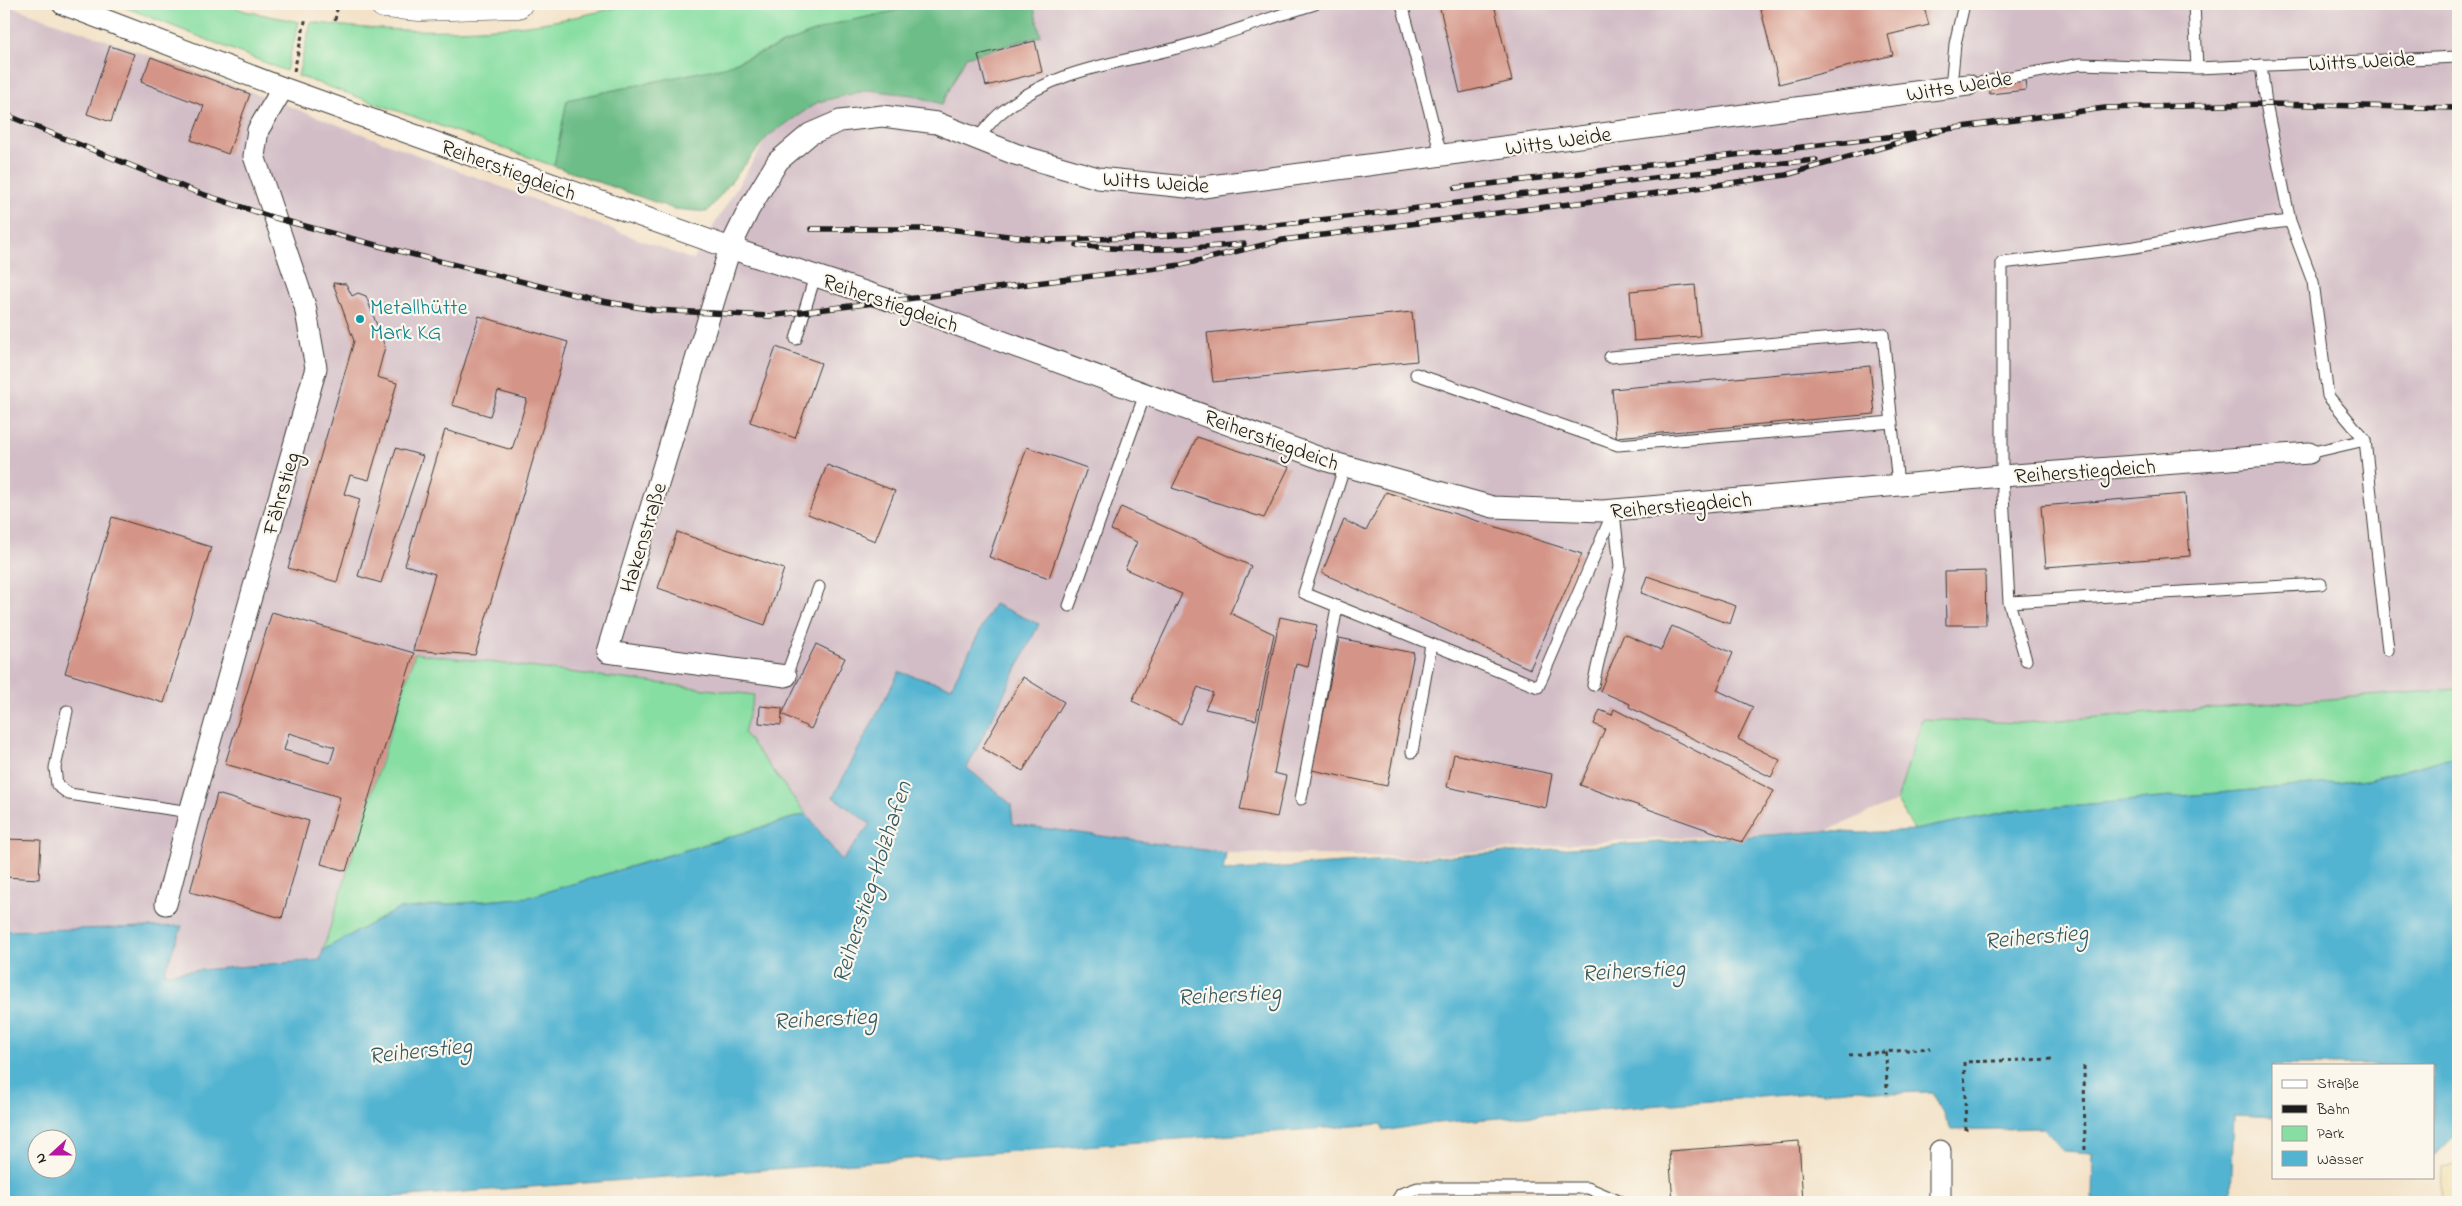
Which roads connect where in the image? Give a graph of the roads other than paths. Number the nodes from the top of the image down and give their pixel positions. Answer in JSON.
{"nodes":[{"id":1,"x":63,"y":4,"type":"edge"},
{"id":2,"x":384,"y":4,"type":"edge"},
{"id":3,"x":518,"y":4,"type":"edge"},
{"id":4,"x":1315,"y":4,"type":"edge"},
{"id":5,"x":1402,"y":4,"type":"edge"},
{"id":6,"x":1964,"y":4,"type":"edge"},
{"id":7,"x":2194,"y":4,"type":"edge"},
{"id":8,"x":2458,"y":57,"type":"edge"},
{"id":9,"x":2261,"y":65,"type":"junction"},
{"id":10,"x":2198,"y":68,"type":"junction"},
{"id":11,"x":288,"y":81,"type":"junction"},
{"id":12,"x":1960,"y":86,"type":"junction"},
{"id":13,"x":977,"y":139,"type":"junction"},
{"id":14,"x":1440,"y":155,"type":"junction"},
{"id":15,"x":2290,"y":221,"type":"junction"},
{"id":16,"x":730,"y":248,"type":"junction"},
{"id":17,"x":815,"y":276,"type":"junction"},
{"id":18,"x":796,"y":339,"type":"dead end"},
{"id":19,"x":1610,"y":357,"type":"dead end"},
{"id":20,"x":1416,"y":374,"type":"dead end"},
{"id":21,"x":1145,"y":394,"type":"junction"},
{"id":22,"x":1892,"y":422,"type":"junction"},
{"id":23,"x":2365,"y":440,"type":"junction"},
{"id":24,"x":2309,"y":453,"type":"joint"},
{"id":25,"x":1345,"y":466,"type":"junction"},
{"id":26,"x":2002,"y":476,"type":"junction"},
{"id":27,"x":1898,"y":485,"type":"junction"},
{"id":28,"x":1614,"y":510,"type":"junction"},
{"id":29,"x":2321,"y":584,"type":"dead end"},
{"id":30,"x":819,"y":587,"type":"dead end"},
{"id":31,"x":2008,"y":602,"type":"junction"},
{"id":32,"x":1069,"y":606,"type":"dead end"},
{"id":33,"x":1337,"y":607,"type":"junction"},
{"id":34,"x":1431,"y":645,"type":"junction"},
{"id":35,"x":2388,"y":650,"type":"dead end"},
{"id":36,"x":2026,"y":660,"type":"dead end"},
{"id":37,"x":786,"y":676,"type":"joint"},
{"id":38,"x":1593,"y":685,"type":"dead end"},
{"id":39,"x":67,"y":711,"type":"dead end"},
{"id":40,"x":1412,"y":752,"type":"dead end"},
{"id":41,"x":1301,"y":799,"type":"dead end"},
{"id":42,"x":190,"y":812,"type":"junction"},
{"id":43,"x":166,"y":904,"type":"dead end"},
{"id":44,"x":1940,"y":1151,"type":"dead end"},
{"id":45,"x":1396,"y":1202,"type":"edge"},
{"id":46,"x":1621,"y":1202,"type":"edge"},
{"id":47,"x":1940,"y":1202,"type":"edge"}],
"edges":[{"from":1,"to":11,"type":"street","name":"Reiherstiegdeich"},
{"from":2,"to":3,"type":"main road"},
{"from":4,"to":13,"type":"lane"},
{"from":5,"to":14,"type":"lane"},
{"from":6,"to":12,"type":"lane"},
{"from":7,"to":10,"type":"lane"},
{"from":8,"to":9,"type":"lane","name":"Witts Weide"},
{"from":9,"to":10,"type":"lane","name":"Witts Weide"},
{"from":9,"to":15,"type":"lane"},
{"from":10,"to":12,"type":"lane","name":"Witts Weide"},
{"from":11,"to":16,"type":"street","name":"Reiherstiegdeich"},
{"from":11,"to":42,"type":"street","name":"Fährstieg"},
{"from":12,"to":14,"type":"street","name":"Witts Weide"},
{"from":13,"to":14,"type":"street","name":"Witts Weide"},
{"from":13,"to":16,"type":"street","name":"Witts Weide"},
{"from":15,"to":23,"type":"lane"},
{"from":15,"to":26,"type":"lane"},
{"from":16,"to":17,"type":"street","name":"Reiherstiegdeich"},
{"from":16,"to":37,"type":"street","name":"Hakenstraße"},
{"from":17,"to":18,"type":"lane"},
{"from":17,"to":21,"type":"street","name":"Reiherstiegdeich"},
{"from":19,"to":22,"type":"lane"},
{"from":20,"to":22,"type":"lane"},
{"from":21,"to":25,"type":"street","name":"Reiherstiegdeich"},
{"from":21,"to":32,"type":"lane"},
{"from":22,"to":27,"type":"lane"},
{"from":23,"to":24,"type":"lane"},
{"from":23,"to":35,"type":"lane"},
{"from":24,"to":26,"type":"street","name":"Reiherstiegdeich"},
{"from":25,"to":28,"type":"street","name":"Reiherstiegdeich"},
{"from":25,"to":33,"type":"lane"},
{"from":26,"to":27,"type":"street","name":"Reiherstiegdeich"},
{"from":26,"to":31,"type":"lane"},
{"from":27,"to":28,"type":"street","name":"Reiherstiegdeich"},
{"from":28,"to":34,"type":"lane"},
{"from":28,"to":38,"type":"lane"},
{"from":29,"to":31,"type":"lane"},
{"from":30,"to":37,"type":"lane"},
{"from":31,"to":36,"type":"lane"},
{"from":33,"to":34,"type":"lane"},
{"from":33,"to":41,"type":"lane"},
{"from":34,"to":40,"type":"lane"},
{"from":39,"to":42,"type":"lane"},
{"from":42,"to":43,"type":"street","name":"Fährstieg"},
{"from":44,"to":47,"type":"street"},
{"from":45,"to":46,"type":"lane"}]}
